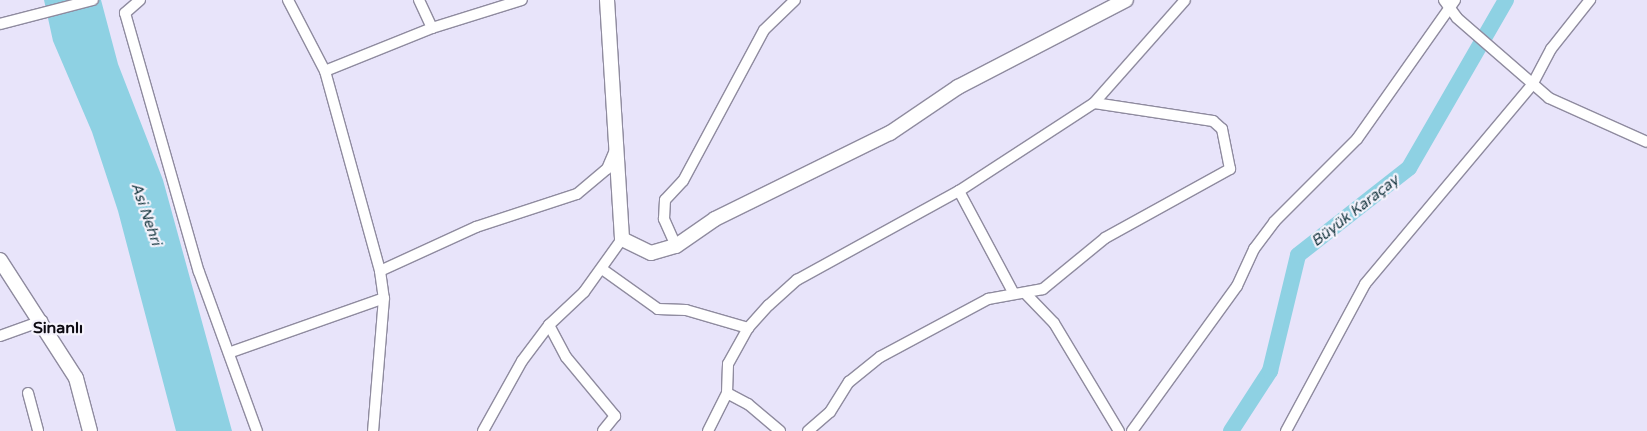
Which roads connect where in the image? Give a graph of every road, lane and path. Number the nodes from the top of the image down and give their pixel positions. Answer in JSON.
{"nodes":[{"id":1,"x":93,"y":0,"type":"edge"},
{"id":2,"x":140,"y":0,"type":"edge"},
{"id":3,"x":288,"y":0,"type":"edge"},
{"id":4,"x":419,"y":0,"type":"edge"},
{"id":5,"x":522,"y":0,"type":"edge"},
{"id":6,"x":607,"y":0,"type":"edge"},
{"id":7,"x":795,"y":0,"type":"edge"},
{"id":8,"x":1126,"y":0,"type":"edge"},
{"id":9,"x":1185,"y":0,"type":"edge"},
{"id":10,"x":1455,"y":0,"type":"edge"},
{"id":11,"x":1590,"y":0,"type":"edge"},
{"id":12,"x":1446,"y":4,"type":"edge"},
{"id":13,"x":0,"y":24,"type":"edge"},
{"id":14,"x":432,"y":28,"type":"junction"},
{"id":15,"x":325,"y":71,"type":"junction"},
{"id":16,"x":1528,"y":82,"type":"junction"},
{"id":17,"x":1094,"y":103,"type":"junction"},
{"id":18,"x":1647,"y":142,"type":"edge"},
{"id":19,"x":616,"y":149,"type":"junction"},
{"id":20,"x":959,"y":191,"type":"junction"},
{"id":21,"x":622,"y":239,"type":"junction"},
{"id":22,"x":676,"y":246,"type":"junction"},
{"id":23,"x":0,"y":260,"type":"edge"},
{"id":24,"x":602,"y":269,"type":"junction"},
{"id":25,"x":380,"y":271,"type":"junction"},
{"id":26,"x":1012,"y":292,"type":"junction"},
{"id":27,"x":1025,"y":293,"type":"junction"},
{"id":28,"x":384,"y":298,"type":"junction"},
{"id":29,"x":42,"y":321,"type":"junction"},
{"id":30,"x":548,"y":326,"type":"junction"},
{"id":31,"x":748,"y":328,"type":"junction"},
{"id":32,"x":0,"y":336,"type":"edge"},
{"id":33,"x":231,"y":352,"type":"junction"},
{"id":34,"x":727,"y":393,"type":"junction"},
{"id":35,"x":28,"y":394,"type":"dead end"},
{"id":36,"x":38,"y":431,"type":"edge"},
{"id":37,"x":90,"y":431,"type":"edge"},
{"id":38,"x":258,"y":431,"type":"edge"},
{"id":39,"x":373,"y":431,"type":"edge"},
{"id":40,"x":483,"y":431,"type":"edge"},
{"id":41,"x":603,"y":431,"type":"edge"},
{"id":42,"x":708,"y":431,"type":"edge"},
{"id":43,"x":780,"y":431,"type":"edge"},
{"id":44,"x":808,"y":431,"type":"edge"},
{"id":45,"x":1119,"y":431,"type":"edge"},
{"id":46,"x":1132,"y":431,"type":"edge"},
{"id":47,"x":1286,"y":431,"type":"edge"}],
"edges":[{"from":1,"to":13,"type":"street"},
{"from":2,"to":33,"type":"street"},
{"from":3,"to":15,"type":"street"},
{"from":4,"to":14,"type":"street"},
{"from":5,"to":14,"type":"street"},
{"from":6,"to":19,"type":"street"},
{"from":7,"to":22,"type":"street"},
{"from":8,"to":22,"type":"street"},
{"from":9,"to":17,"type":"street"},
{"from":10,"to":12,"type":"street"},
{"from":11,"to":16,"type":"street"},
{"from":12,"to":16,"type":"street"},
{"from":12,"to":46,"type":"street"},
{"from":14,"to":15,"type":"street"},
{"from":15,"to":25,"type":"street"},
{"from":16,"to":18,"type":"street"},
{"from":16,"to":47,"type":"street"},
{"from":17,"to":20,"type":"street"},
{"from":17,"to":27,"type":"street"},
{"from":19,"to":21,"type":"street"},
{"from":19,"to":25,"type":"street"},
{"from":20,"to":26,"type":"street"},
{"from":20,"to":31,"type":"street"},
{"from":21,"to":22,"type":"street"},
{"from":21,"to":24,"type":"street"},
{"from":23,"to":29,"type":"street"},
{"from":24,"to":30,"type":"street"},
{"from":24,"to":31,"type":"street"},
{"from":25,"to":28,"type":"street"},
{"from":26,"to":27,"type":"street"},
{"from":26,"to":44,"type":"street"},
{"from":27,"to":45,"type":"street"},
{"from":28,"to":33,"type":"street"},
{"from":28,"to":39,"type":"street"},
{"from":29,"to":32,"type":"street"},
{"from":29,"to":37,"type":"street"},
{"from":30,"to":40,"type":"street"},
{"from":30,"to":41,"type":"street"},
{"from":31,"to":34,"type":"street"},
{"from":33,"to":38,"type":"street"},
{"from":34,"to":42,"type":"street"},
{"from":34,"to":43,"type":"street"},
{"from":35,"to":36,"type":"street"}]}
